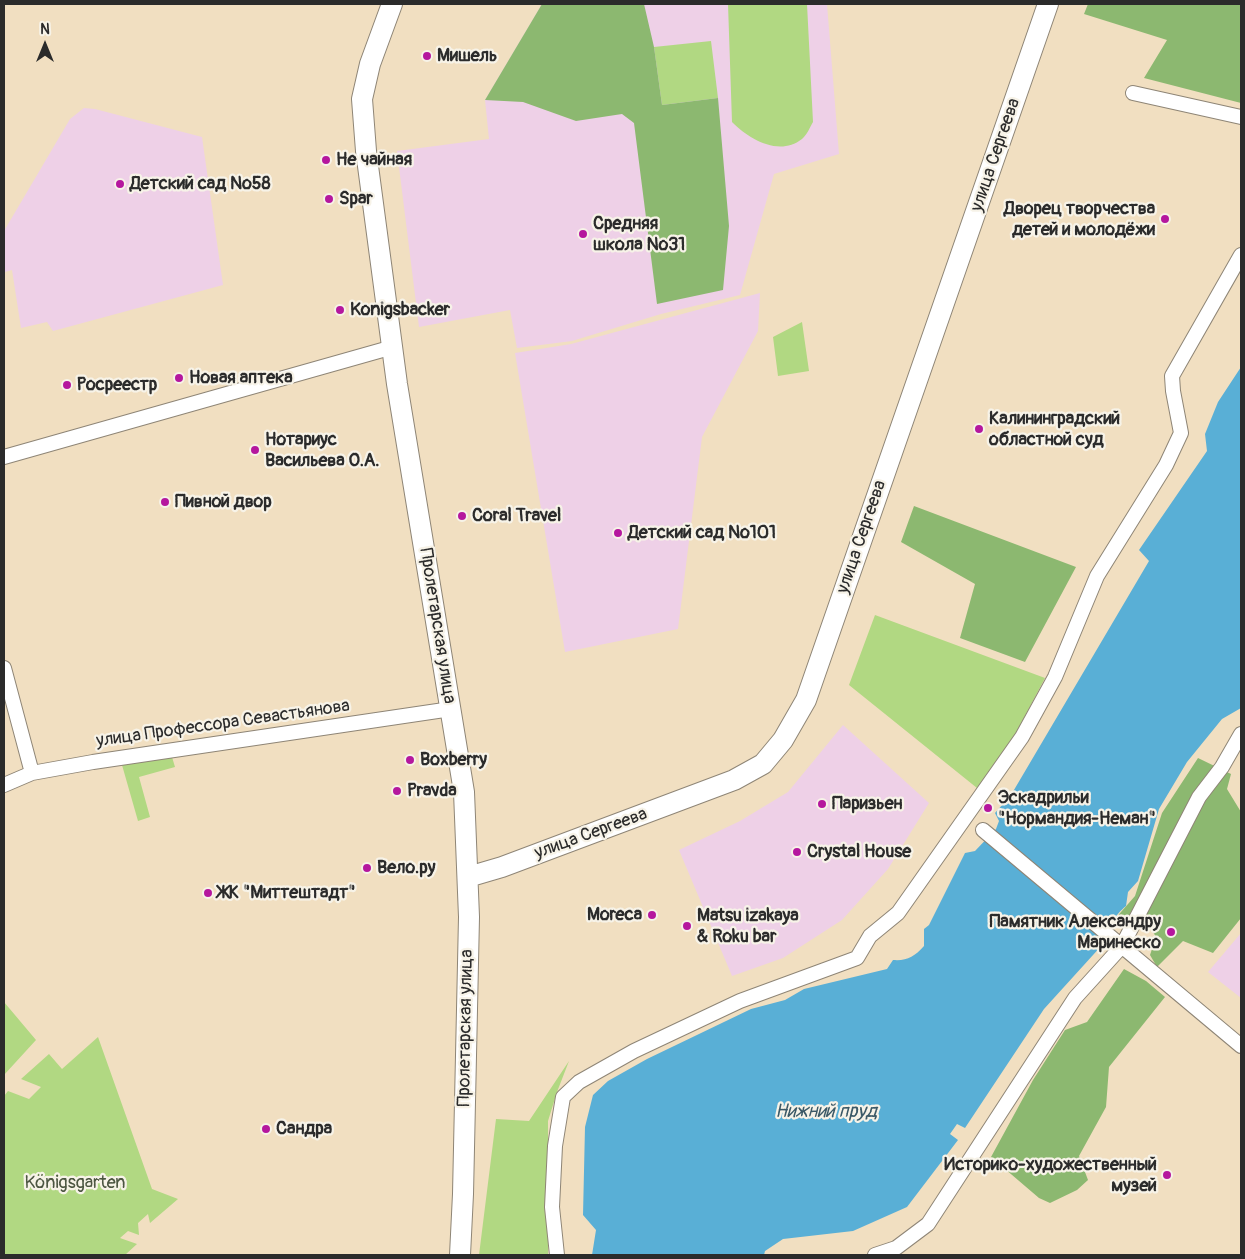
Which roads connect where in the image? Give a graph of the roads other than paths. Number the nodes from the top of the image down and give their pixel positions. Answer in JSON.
{"nodes":[{"id":1,"x":392,"y":4,"type":"edge"},
{"id":2,"x":1048,"y":4,"type":"edge"},
{"id":3,"x":1133,"y":93,"type":"dead end"},
{"id":4,"x":1241,"y":117,"type":"edge"},
{"id":5,"x":1241,"y":255,"type":"edge"},
{"id":6,"x":393,"y":347,"type":"junction"},
{"id":7,"x":4,"y":456,"type":"edge"},
{"id":8,"x":4,"y":668,"type":"edge"},
{"id":9,"x":451,"y":709,"type":"junction"},
{"id":10,"x":1241,"y":734,"type":"edge"},
{"id":11,"x":32,"y":774,"type":"junction"},
{"id":12,"x":4,"y":785,"type":"edge"},
{"id":13,"x":983,"y":830,"type":"dead end"},
{"id":14,"x":468,"y":877,"type":"junction"},
{"id":15,"x":1122,"y":946,"type":"junction"},
{"id":16,"x":1241,"y":1046,"type":"edge"},
{"id":17,"x":460,"y":1255,"type":"edge"},
{"id":18,"x":558,"y":1255,"type":"edge"},
{"id":19,"x":875,"y":1255,"type":"edge"}],
"edges":[{"from":1,"to":6,"type":"main road","name":"Пролетарская улица"},
{"from":2,"to":14,"type":"main road","name":"улица Сергеева"},
{"from":3,"to":4,"type":"street"},
{"from":5,"to":18,"type":"street"},
{"from":6,"to":7,"type":"street"},
{"from":6,"to":9,"type":"main road","name":"Пролетарская улица"},
{"from":8,"to":11,"type":"street"},
{"from":9,"to":11,"type":"street","name":"улица Профессора Севастьянова"},
{"from":9,"to":14,"type":"main road","name":"Пролетарская улица"},
{"from":10,"to":15,"type":"street"},
{"from":11,"to":12,"type":"street","name":"улица Профессора Севастьянова"},
{"from":13,"to":15,"type":"street"},
{"from":14,"to":17,"type":"main road","name":"Пролетарская улица"},
{"from":15,"to":16,"type":"street"},
{"from":15,"to":19,"type":"street"}]}
